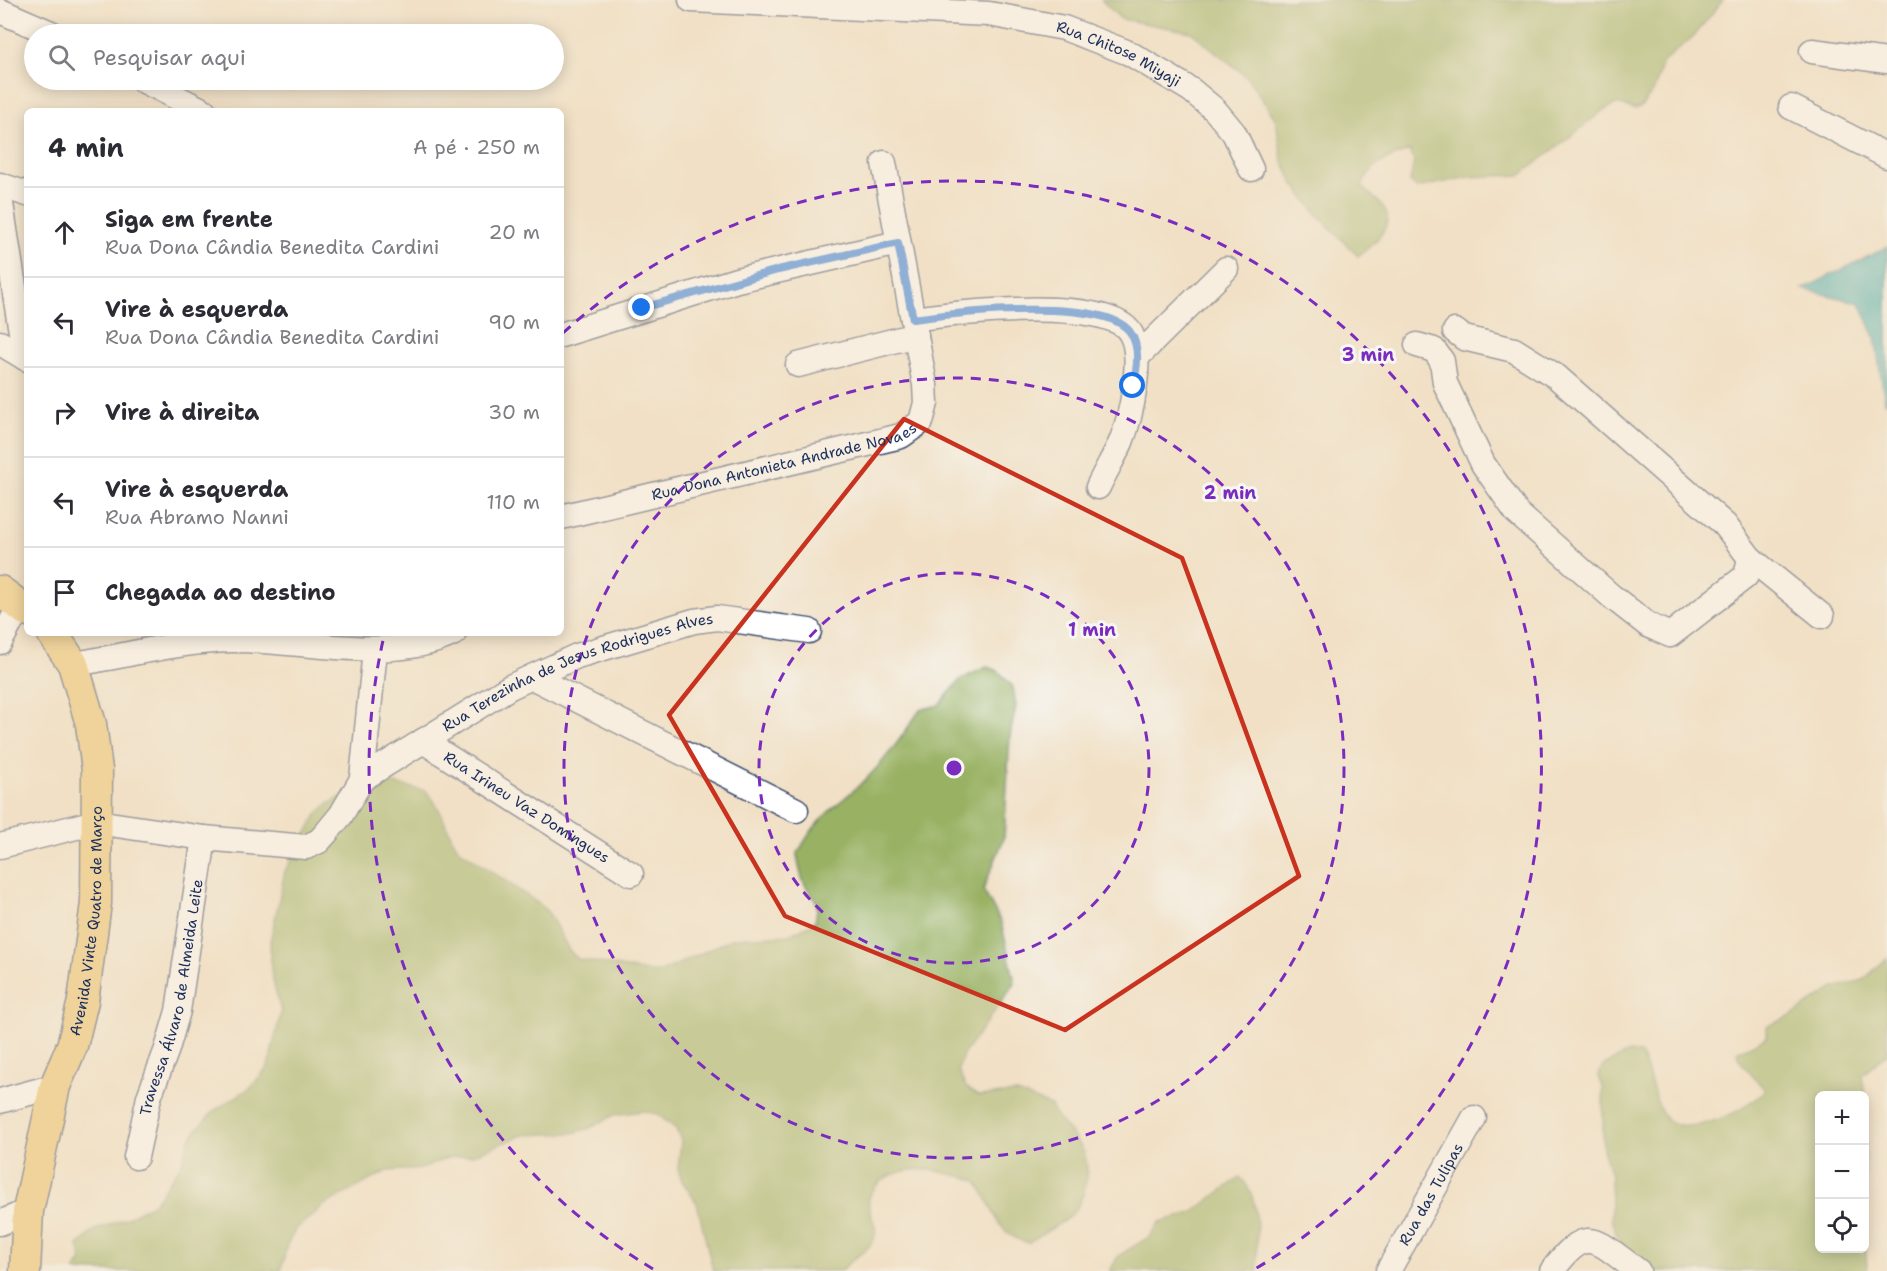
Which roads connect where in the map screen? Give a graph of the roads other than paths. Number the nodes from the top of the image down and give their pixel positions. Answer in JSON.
{"nodes":[{"id":1,"x":691,"y":0,"type":"edge"},
{"id":2,"x":0,"y":11,"type":"edge"},
{"id":3,"x":30,"y":24,"type":"edge"},
{"id":4,"x":1812,"y":51,"type":"dead end"},
{"id":5,"x":1887,"y":61,"type":"edge"},
{"id":6,"x":161,"y":90,"type":"edge"},
{"id":7,"x":1791,"y":107,"type":"dead end"},
{"id":8,"x":198,"y":108,"type":"edge"},
{"id":9,"x":1887,"y":156,"type":"edge"},
{"id":10,"x":884,"y":163,"type":"dead end"},
{"id":11,"x":1251,"y":170,"type":"dead end"},
{"id":12,"x":0,"y":185,"type":"edge"},
{"id":13,"x":24,"y":193,"type":"edge"},
{"id":14,"x":0,"y":197,"type":"edge"},
{"id":15,"x":898,"y":243,"type":"junction"},
{"id":16,"x":1226,"y":269,"type":"dead end"},
{"id":17,"x":914,"y":327,"type":"junction"},
{"id":18,"x":1455,"y":331,"type":"dead end"},
{"id":19,"x":564,"y":333,"type":"edge"},
{"id":20,"x":0,"y":343,"type":"edge"},
{"id":21,"x":1417,"y":345,"type":"dead end"},
{"id":22,"x":24,"y":346,"type":"edge"},
{"id":23,"x":24,"y":357,"type":"edge"},
{"id":24,"x":1137,"y":357,"type":"junction"},
{"id":25,"x":798,"y":365,"type":"dead end"},
{"id":26,"x":1098,"y":487,"type":"dead end"},
{"id":27,"x":564,"y":516,"type":"edge"},
{"id":28,"x":1750,"y":558,"type":"junction"},
{"id":29,"x":16,"y":602,"type":"edge"},
{"id":30,"x":1822,"y":616,"type":"dead end"},
{"id":31,"x":809,"y":632,"type":"dead end"},
{"id":32,"x":54,"y":636,"type":"edge"},
{"id":33,"x":448,"y":636,"type":"edge"},
{"id":34,"x":0,"y":642,"type":"edge"},
{"id":35,"x":375,"y":650,"type":"junction"},
{"id":36,"x":74,"y":664,"type":"junction"},
{"id":37,"x":532,"y":677,"type":"junction"},
{"id":38,"x":423,"y":741,"type":"junction"},
{"id":39,"x":362,"y":779,"type":"junction"},
{"id":40,"x":796,"y":810,"type":"dead end"},
{"id":41,"x":96,"y":822,"type":"junction"},
{"id":42,"x":204,"y":838,"type":"junction"},
{"id":43,"x":0,"y":846,"type":"edge"},
{"id":44,"x":631,"y":874,"type":"dead end"},
{"id":45,"x":55,"y":1086,"type":"junction"},
{"id":46,"x":0,"y":1101,"type":"edge"},
{"id":47,"x":1474,"y":1118,"type":"dead end"},
{"id":48,"x":136,"y":1157,"type":"dead end"},
{"id":49,"x":28,"y":1211,"type":"junction"},
{"id":50,"x":0,"y":1223,"type":"edge"},
{"id":51,"x":26,"y":1271,"type":"edge"},
{"id":52,"x":1388,"y":1271,"type":"edge"},
{"id":53,"x":1552,"y":1271,"type":"edge"},
{"id":54,"x":1638,"y":1271,"type":"edge"}],
"edges":[{"from":1,"to":11,"type":"street","name":"Rua Chitose Miyaji"},
{"from":2,"to":3,"type":"street"},
{"from":4,"to":5,"type":"street"},
{"from":6,"to":8,"type":"street"},
{"from":7,"to":9,"type":"street"},
{"from":10,"to":15,"type":"street","name":"Rua Dona Antonieta Andrade Novaes"},
{"from":12,"to":13,"type":"street"},
{"from":14,"to":22,"type":"street"},
{"from":15,"to":17,"type":"street","name":"Rua Dona Antonieta Andrade Novaes"},
{"from":15,"to":19,"type":"street"},
{"from":16,"to":24,"type":"street"},
{"from":17,"to":24,"type":"street"},
{"from":17,"to":25,"type":"street"},
{"from":17,"to":27,"type":"street","name":"Rua Dona Antonieta Andrade Novaes"},
{"from":18,"to":28,"type":"street"},
{"from":20,"to":23,"type":"street"},
{"from":21,"to":28,"type":"street"},
{"from":24,"to":26,"type":"street"},
{"from":28,"to":30,"type":"street"},
{"from":29,"to":34,"type":"street"},
{"from":31,"to":37,"type":"street","name":"Rua Terezinha de Jesus Rodrigues Alves"},
{"from":32,"to":36,"type":"main road","name":"Avenida Vinte Quatro de Março"},
{"from":33,"to":35,"type":"street"},
{"from":35,"to":36,"type":"street"},
{"from":35,"to":39,"type":"street"},
{"from":36,"to":41,"type":"main road","name":"Avenida Vinte Quatro de Março"},
{"from":37,"to":38,"type":"street","name":"Rua Terezinha de Jesus Rodrigues Alves"},
{"from":37,"to":40,"type":"street"},
{"from":38,"to":39,"type":"street","name":"Rua Terezinha de Jesus Rodrigues Alves"},
{"from":38,"to":44,"type":"street","name":"Rua Irineu Vaz Domingues"},
{"from":39,"to":42,"type":"street"},
{"from":41,"to":42,"type":"street"},
{"from":41,"to":43,"type":"street"},
{"from":41,"to":45,"type":"main road","name":"Avenida Vinte Quatro de Março"},
{"from":42,"to":48,"type":"street","name":"Travessa Álvaro de Almeida Leite"},
{"from":45,"to":46,"type":"street"},
{"from":45,"to":49,"type":"main road","name":"Avenida Vinte Quatro de Março"},
{"from":47,"to":52,"type":"street","name":"Rua das Tulipas"},
{"from":49,"to":50,"type":"street"},
{"from":49,"to":51,"type":"main road","name":"Avenida Vinte Quatro de Março"},
{"from":53,"to":54,"type":"street"}]}
